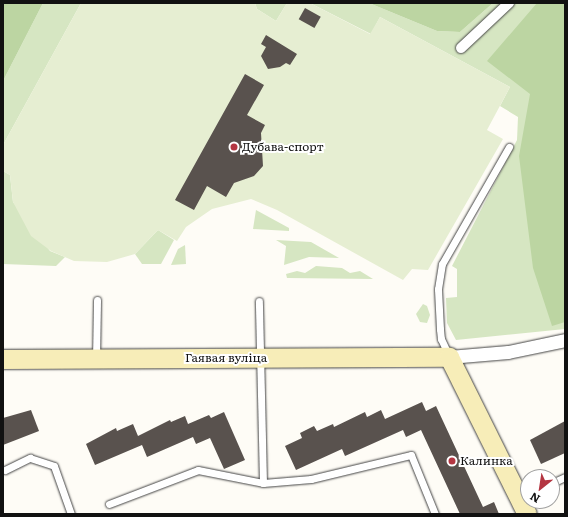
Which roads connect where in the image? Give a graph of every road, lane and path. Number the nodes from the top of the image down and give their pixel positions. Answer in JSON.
{"nodes":[{"id":1,"x":509,"y":3,"type":"edge"},
{"id":2,"x":461,"y":48,"type":"dead end"},
{"id":3,"x":509,"y":147,"type":"dead end"},
{"id":4,"x":97,"y":300,"type":"dead end"},
{"id":5,"x":259,"y":301,"type":"dead end"},
{"id":6,"x":565,"y":340,"type":"edge"},
{"id":7,"x":449,"y":356,"type":"junction"},
{"id":8,"x":259,"y":358,"type":"junction"},
{"id":9,"x":3,"y":359,"type":"edge"},
{"id":10,"x":96,"y":359,"type":"junction"},
{"id":11,"x":5,"y":470,"type":"dead end"},
{"id":12,"x":263,"y":483,"type":"junction"},
{"id":13,"x":520,"y":489,"type":"edge"},
{"id":14,"x":109,"y":504,"type":"dead end"},
{"id":15,"x":71,"y":514,"type":"edge"},
{"id":16,"x":435,"y":514,"type":"edge"}],
"edges":[{"from":1,"to":2,"type":"street"},
{"from":3,"to":7,"type":"lane"},
{"from":4,"to":10,"type":"lane"},
{"from":5,"to":8,"type":"lane"},
{"from":6,"to":7,"type":"street","name":"Гаявая вуліца"},
{"from":7,"to":8,"type":"main road","name":"Гаявая вуліца"},
{"from":7,"to":13,"type":"main road"},
{"from":8,"to":10,"type":"main road","name":"Гаявая вуліца"},
{"from":8,"to":12,"type":"lane"},
{"from":9,"to":10,"type":"main road","name":"Гаявая вуліца"},
{"from":11,"to":15,"type":"lane"},
{"from":12,"to":14,"type":"lane"},
{"from":12,"to":16,"type":"lane"}]}
